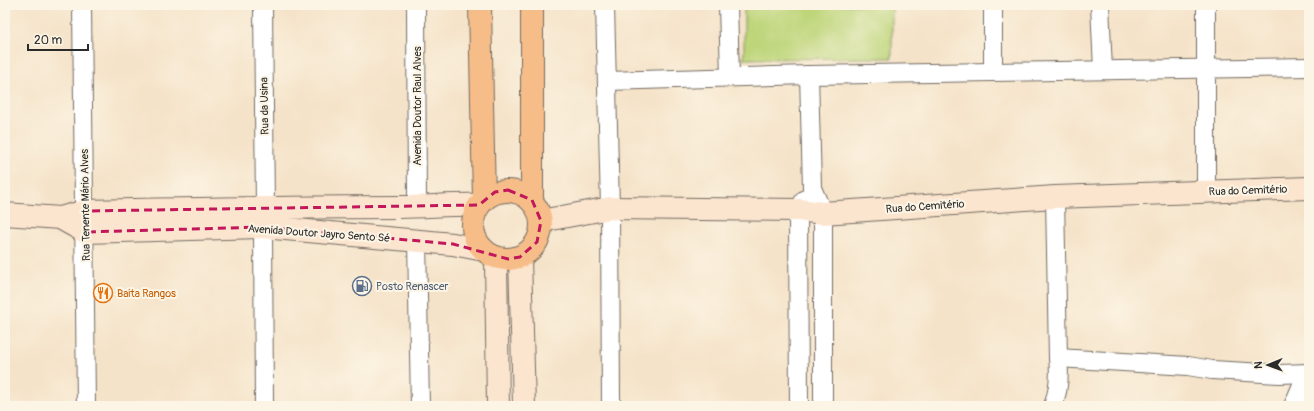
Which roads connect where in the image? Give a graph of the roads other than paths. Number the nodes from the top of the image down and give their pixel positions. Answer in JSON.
{"nodes":[{"id":1,"x":82,"y":5,"type":"edge"},
{"id":2,"x":263,"y":5,"type":"edge"},
{"id":3,"x":416,"y":5,"type":"edge"},
{"id":4,"x":480,"y":5,"type":"edge"},
{"id":5,"x":532,"y":5,"type":"edge"},
{"id":6,"x":605,"y":5,"type":"edge"},
{"id":7,"x":728,"y":5,"type":"edge"},
{"id":8,"x":993,"y":5,"type":"edge"},
{"id":9,"x":1100,"y":5,"type":"edge"},
{"id":10,"x":1206,"y":5,"type":"edge"},
{"id":11,"x":1309,"y":67,"type":"edge"},
{"id":12,"x":1207,"y":69,"type":"junction"},
{"id":13,"x":1103,"y":70,"type":"junction"},
{"id":14,"x":993,"y":72,"type":"junction"},
{"id":15,"x":809,"y":75,"type":"junction"},
{"id":16,"x":730,"y":78,"type":"junction"},
{"id":17,"x":607,"y":81,"type":"junction"},
{"id":18,"x":812,"y":188,"type":"junction"},
{"id":19,"x":1309,"y":188,"type":"edge"},
{"id":20,"x":1206,"y":192,"type":"junction"},
{"id":21,"x":1055,"y":198,"type":"junction"},
{"id":22,"x":532,"y":200,"type":"junction"},
{"id":23,"x":482,"y":202,"type":"junction"},
{"id":24,"x":417,"y":207,"type":"junction"},
{"id":25,"x":610,"y":208,"type":"junction"},
{"id":26,"x":798,"y":210,"type":"junction"},
{"id":27,"x":823,"y":213,"type":"junction"},
{"id":28,"x":5,"y":214,"type":"edge"},
{"id":29,"x":264,"y":217,"type":"junction"},
{"id":30,"x":542,"y":221,"type":"junction"},
{"id":31,"x":85,"y":222,"type":"junction"},
{"id":32,"x":417,"y":240,"type":"junction"},
{"id":33,"x":490,"y":254,"type":"junction"},
{"id":34,"x":520,"y":257,"type":"junction"},
{"id":35,"x":1058,"y":358,"type":"junction"},
{"id":36,"x":1308,"y":373,"type":"edge"},
{"id":37,"x":86,"y":406,"type":"edge"},
{"id":38,"x":264,"y":406,"type":"edge"},
{"id":39,"x":420,"y":406,"type":"edge"},
{"id":40,"x":498,"y":406,"type":"edge"},
{"id":41,"x":524,"y":406,"type":"edge"},
{"id":42,"x":611,"y":406,"type":"edge"},
{"id":43,"x":799,"y":406,"type":"edge"},
{"id":44,"x":823,"y":406,"type":"edge"},
{"id":45,"x":1053,"y":406,"type":"edge"},
{"id":46,"x":1293,"y":406,"type":"edge"}],
"edges":[{"from":1,"to":31,"type":"street","name":"Rua Tenente Mário Alves"},
{"from":2,"to":29,"type":"street","name":"Rua da Usina"},
{"from":3,"to":24,"type":"street","name":"Avenida Doutor Raul Alves"},
{"from":4,"to":23,"type":"main road"},
{"from":5,"to":22,"type":"main road"},
{"from":6,"to":17,"type":"street"},
{"from":7,"to":16,"type":"street"},
{"from":8,"to":14,"type":"street"},
{"from":9,"to":13,"type":"street"},
{"from":10,"to":12,"type":"street"},
{"from":11,"to":12,"type":"street"},
{"from":12,"to":13,"type":"street"},
{"from":12,"to":20,"type":"street"},
{"from":13,"to":14,"type":"street"},
{"from":14,"to":15,"type":"street"},
{"from":15,"to":16,"type":"street"},
{"from":15,"to":18,"type":"street"},
{"from":16,"to":17,"type":"street"},
{"from":17,"to":25,"type":"street"},
{"from":18,"to":26,"type":"street"},
{"from":18,"to":27,"type":"street"},
{"from":19,"to":20,"type":"main road","name":"Rua do Cemitério"},
{"from":20,"to":21,"type":"main road","name":"Rua do Cemitério"},
{"from":21,"to":27,"type":"main road","name":"Rua do Cemitério"},
{"from":21,"to":35,"type":"street"},
{"from":22,"to":23,"type":"main road"},
{"from":22,"to":30,"type":"main road"},
{"from":23,"to":24,"type":"main road","name":"Avenida Doutor Jayro Sento Sé"},
{"from":23,"to":33,"type":"main road"},
{"from":24,"to":29,"type":"main road","name":"Avenida Doutor Jayro Sento Sé"},
{"from":25,"to":26,"type":"main road","name":"Rua do Cemitério"},
{"from":25,"to":30,"type":"main road","name":"Rua do Cemitério"},
{"from":25,"to":42,"type":"street"},
{"from":26,"to":27,"type":"main road","name":"Rua do Cemitério"},
{"from":26,"to":43,"type":"street"},
{"from":27,"to":44,"type":"street"},
{"from":28,"to":31,"type":"main road"},
{"from":29,"to":31,"type":"main road","name":"Avenida Doutor Jayro Sento Sé"},
{"from":29,"to":32,"type":"main road","name":"Avenida Doutor Jayro Sento Sé"},
{"from":29,"to":38,"type":"street","name":"Rua da Usina"},
{"from":30,"to":34,"type":"main road"},
{"from":31,"to":37,"type":"street","name":"Rua Tenente Mário Alves"},
{"from":32,"to":33,"type":"main road","name":"Avenida Doutor Jayro Sento Sé"},
{"from":32,"to":39,"type":"street"},
{"from":33,"to":34,"type":"main road"},
{"from":33,"to":40,"type":"main road"},
{"from":34,"to":41,"type":"main road"},
{"from":35,"to":36,"type":"street"},
{"from":35,"to":45,"type":"street"},
{"from":36,"to":46,"type":"street"}]}
